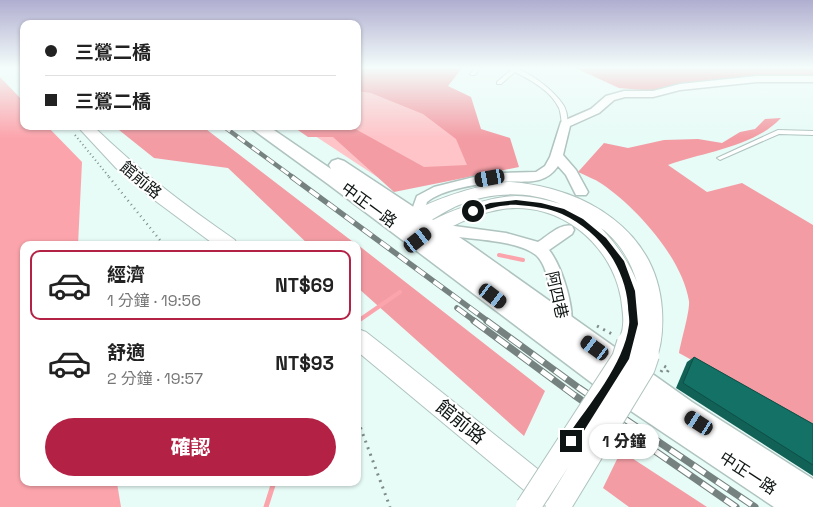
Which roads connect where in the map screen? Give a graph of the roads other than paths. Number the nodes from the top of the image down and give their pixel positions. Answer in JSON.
{"nodes":[{"id":1,"x":546,"y":91,"type":"edge"},
{"id":2,"x":666,"y":91,"type":"edge"},
{"id":3,"x":565,"y":124,"type":"junction"},
{"id":4,"x":79,"y":130,"type":"edge"},
{"id":5,"x":262,"y":130,"type":"edge"},
{"id":6,"x":280,"y":130,"type":"edge"},
{"id":7,"x":813,"y":133,"type":"edge"},
{"id":8,"x":557,"y":156,"type":"junction"},
{"id":9,"x":720,"y":158,"type":"dead end"},
{"id":10,"x":582,"y":192,"type":"dead end"},
{"id":11,"x":417,"y":229,"type":"junction"},
{"id":12,"x":567,"y":230,"type":"dead end"},
{"id":13,"x":222,"y":241,"type":"edge"},
{"id":14,"x":540,"y":249,"type":"junction"},
{"id":15,"x":558,"y":333,"type":"junction"},
{"id":16,"x":361,"y":341,"type":"edge"},
{"id":17,"x":637,"y":353,"type":"junction"},
{"id":18,"x":813,"y":496,"type":"edge"},
{"id":19,"x":528,"y":507,"type":"edge"},
{"id":20,"x":558,"y":507,"type":"edge"},
{"id":21,"x":564,"y":507,"type":"edge"},
{"id":22,"x":801,"y":507,"type":"edge"}],
"edges":[{"from":1,"to":3,"type":"lane"},
{"from":2,"to":3,"type":"street"},
{"from":3,"to":8,"type":"street"},
{"from":4,"to":13,"type":"street","name":"館前路"},
{"from":5,"to":11,"type":"main road","name":"中正一路"},
{"from":6,"to":11,"type":"main road","name":"中正一路"},
{"from":7,"to":9,"type":"lane"},
{"from":8,"to":10,"type":"street"},
{"from":8,"to":11,"type":"street"},
{"from":11,"to":14,"type":"street","name":"阿四巷"},
{"from":11,"to":15,"type":"main road","name":"中正一路"},
{"from":11,"to":17,"type":"street"},
{"from":12,"to":14,"type":"street","name":"阿四巷"},
{"from":14,"to":15,"type":"street","name":"阿四巷"},
{"from":15,"to":18,"type":"main road","name":"中正一路"},
{"from":15,"to":22,"type":"main road","name":"中正一路"},
{"from":16,"to":21,"type":"street","name":"館前路"},
{"from":17,"to":19,"type":"street","bridge":true},
{"from":17,"to":20,"type":"street","bridge":true}]}
